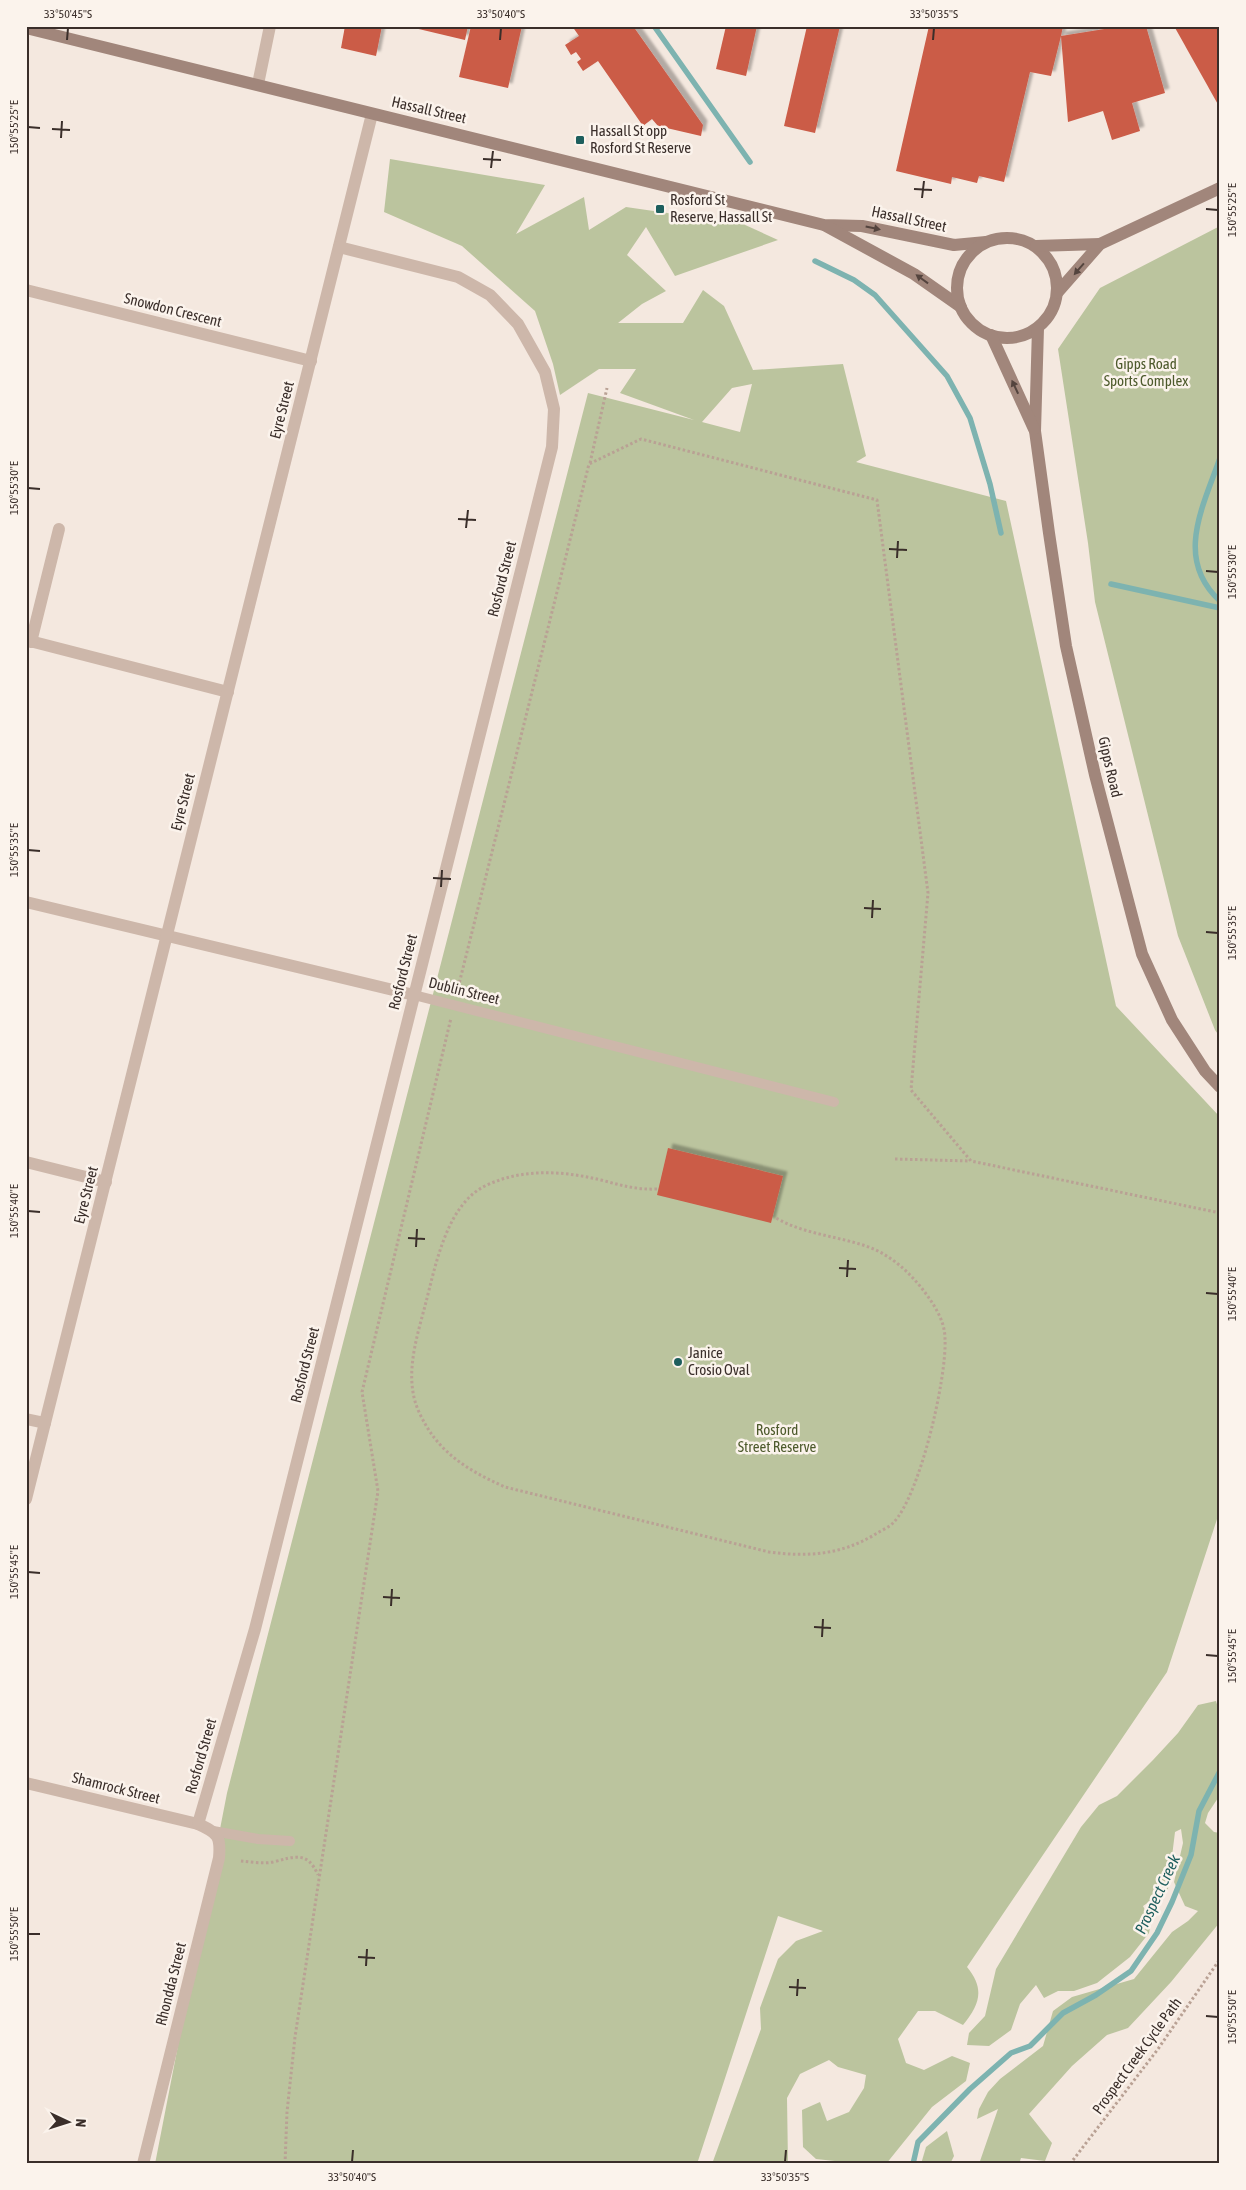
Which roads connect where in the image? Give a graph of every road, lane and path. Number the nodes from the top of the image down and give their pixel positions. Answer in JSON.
{"nodes":[{"id":1,"x":270,"y":26,"type":"edge"},
{"id":2,"x":26,"y":28,"type":"edge"},
{"id":3,"x":258,"y":84,"type":"junction"},
{"id":4,"x":372,"y":114,"type":"junction"},
{"id":5,"x":1220,"y":188,"type":"edge"},
{"id":6,"x":824,"y":225,"type":"junction"},
{"id":7,"x":986,"y":242,"type":"junction"},
{"id":8,"x":1100,"y":244,"type":"junction"},
{"id":9,"x":1036,"y":246,"type":"junction"},
{"id":10,"x":339,"y":247,"type":"junction"},
{"id":11,"x":26,"y":290,"type":"edge"},
{"id":12,"x":1057,"y":294,"type":"junction"},
{"id":13,"x":961,"y":307,"type":"junction"},
{"id":14,"x":1038,"y":328,"type":"junction"},
{"id":15,"x":991,"y":335,"type":"junction"},
{"id":16,"x":311,"y":361,"type":"junction"},
{"id":17,"x":607,"y":388,"type":"dead end"},
{"id":18,"x":1035,"y":431,"type":"junction"},
{"id":19,"x":589,"y":464,"type":"junction"},
{"id":20,"x":59,"y":529,"type":"dead end"},
{"id":21,"x":28,"y":641,"type":"edge"},
{"id":22,"x":228,"y":692,"type":"junction"},
{"id":23,"x":26,"y":902,"type":"edge"},
{"id":24,"x":166,"y":936,"type":"junction"},
{"id":25,"x":414,"y":995,"type":"junction"},
{"id":26,"x":454,"y":1005,"type":"junction"},
{"id":27,"x":1220,"y":1087,"type":"edge"},
{"id":28,"x":834,"y":1102,"type":"dead end"},
{"id":29,"x":895,"y":1158,"type":"dead end"},
{"id":30,"x":26,"y":1162,"type":"edge"},
{"id":31,"x":971,"y":1162,"type":"junction"},
{"id":32,"x":106,"y":1182,"type":"junction"},
{"id":33,"x":656,"y":1189,"type":"dead end"},
{"id":34,"x":1220,"y":1213,"type":"edge"},
{"id":35,"x":776,"y":1218,"type":"dead end"},
{"id":36,"x":26,"y":1419,"type":"edge"},
{"id":37,"x":45,"y":1423,"type":"junction"},
{"id":38,"x":26,"y":1499,"type":"edge"},
{"id":39,"x":26,"y":1783,"type":"edge"},
{"id":40,"x":198,"y":1824,"type":"junction"},
{"id":41,"x":213,"y":1831,"type":"junction"},
{"id":42,"x":290,"y":1841,"type":"dead end"},
{"id":43,"x":241,"y":1861,"type":"dead end"},
{"id":44,"x":319,"y":1876,"type":"junction"},
{"id":45,"x":1220,"y":1959,"type":"edge"},
{"id":46,"x":143,"y":2164,"type":"edge"},
{"id":47,"x":285,"y":2164,"type":"edge"},
{"id":48,"x":1070,"y":2164,"type":"edge"}],
"edges":[{"from":1,"to":3,"type":"street"},
{"from":2,"to":3,"type":"main road","name":"Hassall Street"},
{"from":3,"to":4,"type":"main road","name":"Hassall Street"},
{"from":4,"to":6,"type":"main road","name":"Hassall Street"},
{"from":4,"to":10,"type":"street","name":"Eyre Street"},
{"from":5,"to":8,"type":"main road"},
{"from":6,"to":7,"type":"main road","name":"Hassall Street","one_way":true},
{"from":13,"to":6,"type":"main road","name":"Hassall Street","one_way":true},
{"from":7,"to":9,"type":"main road"},
{"from":7,"to":13,"type":"main road"},
{"from":8,"to":9,"type":"main road"},
{"from":8,"to":12,"type":"main road","one_way":true},
{"from":9,"to":12,"type":"main road"},
{"from":10,"to":16,"type":"street","name":"Eyre Street"},
{"from":10,"to":25,"type":"street","name":"Rosford Street"},
{"from":11,"to":16,"type":"street","name":"Snowdon Crescent"},
{"from":12,"to":14,"type":"main road"},
{"from":13,"to":15,"type":"main road"},
{"from":14,"to":15,"type":"main road"},
{"from":14,"to":18,"type":"main road","name":"Gipps Road"},
{"from":18,"to":15,"type":"main road","name":"Gipps Road","one_way":true},
{"from":16,"to":22,"type":"street","name":"Eyre Street"},
{"from":17,"to":19,"type":"path"},
{"from":18,"to":27,"type":"main road","name":"Gipps Road"},
{"from":19,"to":26,"type":"path"},
{"from":19,"to":31,"type":"path"},
{"from":20,"to":21,"type":"street"},
{"from":21,"to":22,"type":"street"},
{"from":22,"to":24,"type":"street","name":"Eyre Street"},
{"from":23,"to":24,"type":"street","name":"Dublin Street"},
{"from":24,"to":25,"type":"street","name":"Dublin Street"},
{"from":24,"to":32,"type":"street","name":"Eyre Street"},
{"from":25,"to":26,"type":"lane","name":"Dublin Street"},
{"from":25,"to":40,"type":"street","name":"Rosford Street"},
{"from":26,"to":28,"type":"lane","name":"Dublin Street"},
{"from":26,"to":44,"type":"path"},
{"from":29,"to":31,"type":"path"},
{"from":30,"to":32,"type":"street"},
{"from":31,"to":34,"type":"path"},
{"from":32,"to":37,"type":"street","name":"Eyre Street"},
{"from":33,"to":35,"type":"path"},
{"from":36,"to":37,"type":"street"},
{"from":37,"to":38,"type":"street","name":"Eyre Street"},
{"from":39,"to":40,"type":"street","name":"Shamrock Street"},
{"from":40,"to":41,"type":"street"},
{"from":41,"to":42,"type":"lane"},
{"from":41,"to":46,"type":"street","name":"Rhondda Street"},
{"from":43,"to":44,"type":"path"},
{"from":44,"to":47,"type":"path"},
{"from":45,"to":48,"type":"path","name":"Prospect Creek Cycle Path"}]}
